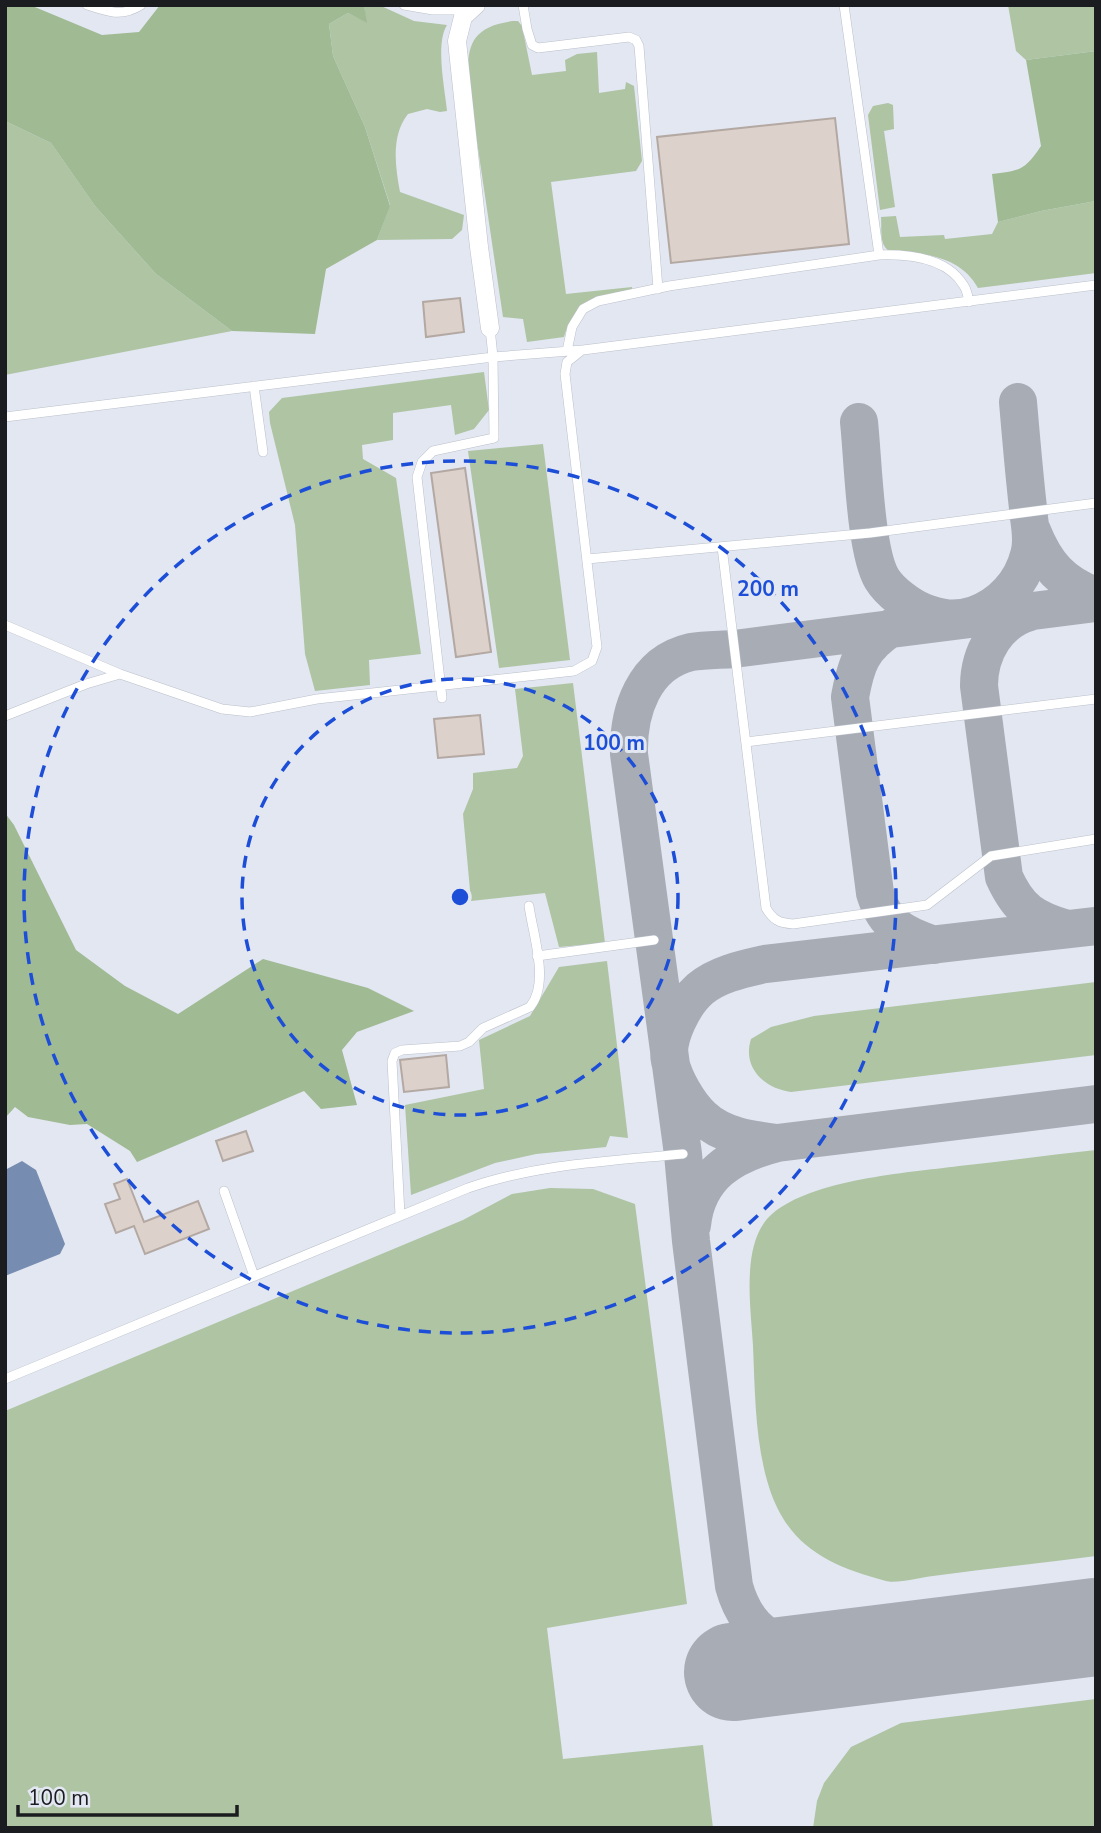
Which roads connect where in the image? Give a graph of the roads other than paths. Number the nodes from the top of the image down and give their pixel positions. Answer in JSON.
{"nodes":[{"id":1,"x":87,"y":5,"type":"edge"},
{"id":2,"x":141,"y":5,"type":"edge"},
{"id":3,"x":404,"y":5,"type":"edge"},
{"id":4,"x":523,"y":5,"type":"edge"},
{"id":5,"x":844,"y":5,"type":"edge"},
{"id":6,"x":473,"y":8,"type":"edge"},
{"id":7,"x":879,"y":255,"type":"junction"},
{"id":8,"x":1096,"y":285,"type":"edge"},
{"id":9,"x":658,"y":289,"type":"junction"},
{"id":10,"x":969,"y":302,"type":"junction"},
{"id":11,"x":490,"y":328,"type":"joint"},
{"id":12,"x":583,"y":350,"type":"junction"},
{"id":13,"x":567,"y":351,"type":"junction"},
{"id":14,"x":493,"y":357,"type":"junction"},
{"id":15,"x":254,"y":386,"type":"junction"},
{"id":16,"x":5,"y":417,"type":"edge"},
{"id":17,"x":263,"y":452,"type":"dead end"},
{"id":18,"x":1096,"y":503,"type":"edge"},
{"id":19,"x":722,"y":547,"type":"junction"},
{"id":20,"x":587,"y":559,"type":"junction"},
{"id":21,"x":5,"y":625,"type":"edge"},
{"id":22,"x":120,"y":674,"type":"junction"},
{"id":23,"x":440,"y":684,"type":"junction"},
{"id":24,"x":442,"y":698,"type":"dead end"},
{"id":25,"x":1096,"y":699,"type":"edge"},
{"id":26,"x":5,"y":716,"type":"edge"},
{"id":27,"x":746,"y":742,"type":"junction"},
{"id":28,"x":1096,"y":839,"type":"edge"},
{"id":29,"x":529,"y":906,"type":"dead end"},
{"id":30,"x":654,"y":940,"type":"dead end"},
{"id":31,"x":537,"y":956,"type":"junction"},
{"id":32,"x":683,"y":1154,"type":"dead end"},
{"id":33,"x":224,"y":1191,"type":"dead end"},
{"id":34,"x":400,"y":1215,"type":"junction"},
{"id":35,"x":254,"y":1276,"type":"junction"},
{"id":36,"x":5,"y":1379,"type":"edge"}],
"edges":[{"from":1,"to":2,"type":"lane"},
{"from":3,"to":6,"type":"lane"},
{"from":4,"to":9,"type":"lane"},
{"from":5,"to":7,"type":"lane"},
{"from":6,"to":11,"type":"street"},
{"from":7,"to":9,"type":"lane"},
{"from":7,"to":10,"type":"lane"},
{"from":8,"to":10,"type":"lane"},
{"from":9,"to":13,"type":"lane"},
{"from":10,"to":12,"type":"lane"},
{"from":11,"to":14,"type":"lane"},
{"from":12,"to":13,"type":"lane"},
{"from":12,"to":20,"type":"lane"},
{"from":13,"to":14,"type":"lane"},
{"from":14,"to":15,"type":"lane"},
{"from":14,"to":23,"type":"lane"},
{"from":15,"to":16,"type":"lane"},
{"from":15,"to":17,"type":"lane"},
{"from":18,"to":19,"type":"lane"},
{"from":19,"to":20,"type":"lane"},
{"from":19,"to":27,"type":"lane"},
{"from":20,"to":23,"type":"lane"},
{"from":21,"to":22,"type":"lane"},
{"from":22,"to":23,"type":"lane"},
{"from":22,"to":26,"type":"lane"},
{"from":23,"to":24,"type":"lane"},
{"from":25,"to":27,"type":"lane"},
{"from":27,"to":28,"type":"lane"},
{"from":29,"to":31,"type":"lane"},
{"from":30,"to":31,"type":"lane"},
{"from":31,"to":34,"type":"lane"},
{"from":32,"to":34,"type":"lane"},
{"from":33,"to":35,"type":"lane"},
{"from":34,"to":35,"type":"lane"},
{"from":35,"to":36,"type":"lane"}]}
